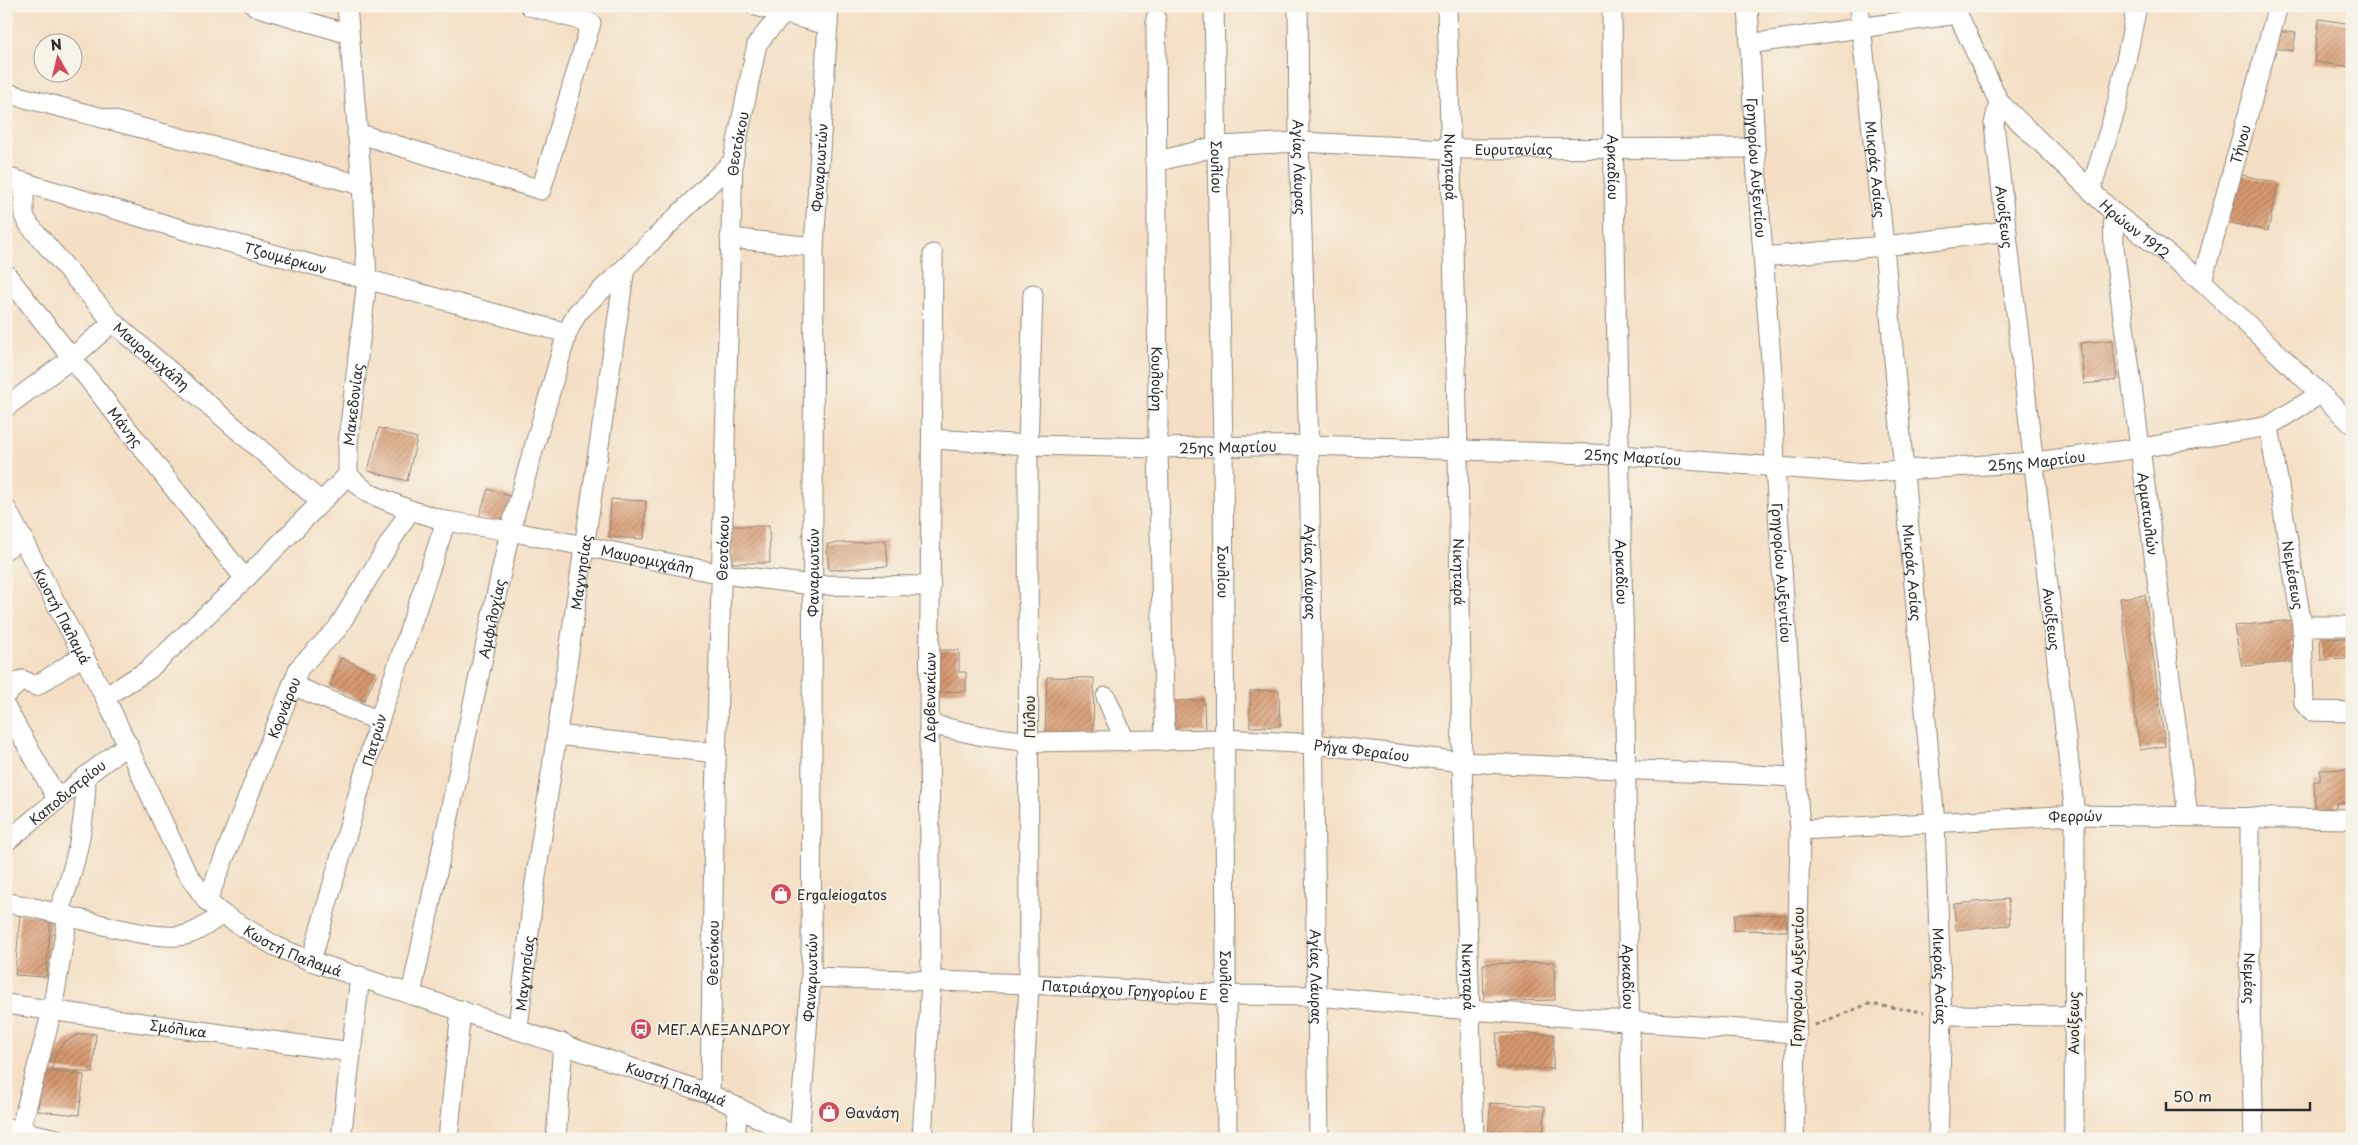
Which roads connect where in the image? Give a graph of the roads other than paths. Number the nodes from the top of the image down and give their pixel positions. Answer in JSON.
{"nodes":[{"id":1,"x":255,"y":6,"type":"edge"},
{"id":2,"x":347,"y":6,"type":"edge"},
{"id":3,"x":530,"y":6,"type":"edge"},
{"id":4,"x":756,"y":6,"type":"edge"},
{"id":5,"x":1214,"y":6,"type":"edge"},
{"id":6,"x":1298,"y":6,"type":"edge"},
{"id":7,"x":1447,"y":6,"type":"edge"},
{"id":8,"x":1612,"y":6,"type":"edge"},
{"id":9,"x":1748,"y":6,"type":"edge"},
{"id":10,"x":1859,"y":6,"type":"edge"},
{"id":11,"x":2138,"y":6,"type":"edge"},
{"id":12,"x":2278,"y":6,"type":"edge"},
{"id":13,"x":1956,"y":10,"type":"edge"},
{"id":14,"x":784,"y":14,"type":"junction"},
{"id":15,"x":829,"y":15,"type":"edge"},
{"id":16,"x":1156,"y":18,"type":"dead end"},
{"id":17,"x":1862,"y":28,"type":"junction"},
{"id":18,"x":349,"y":34,"type":"junction"},
{"id":19,"x":1749,"y":44,"type":"junction"},
{"id":20,"x":6,"y":93,"type":"edge"},
{"id":21,"x":1999,"y":102,"type":"junction"},
{"id":22,"x":357,"y":133,"type":"junction"},
{"id":23,"x":1299,"y":142,"type":"junction"},
{"id":24,"x":1218,"y":146,"type":"junction"},
{"id":25,"x":1449,"y":148,"type":"junction"},
{"id":26,"x":1612,"y":148,"type":"junction"},
{"id":27,"x":1755,"y":148,"type":"junction"},
{"id":28,"x":733,"y":161,"type":"junction"},
{"id":29,"x":1155,"y":162,"type":"junction"},
{"id":30,"x":15,"y":179,"type":"edge"},
{"id":31,"x":362,"y":186,"type":"junction"},
{"id":32,"x":2091,"y":189,"type":"junction"},
{"id":33,"x":2113,"y":212,"type":"junction"},
{"id":34,"x":2007,"y":231,"type":"junction"},
{"id":35,"x":730,"y":238,"type":"junction"},
{"id":36,"x":1884,"y":246,"type":"junction"},
{"id":37,"x":814,"y":247,"type":"junction"},
{"id":38,"x":933,"y":254,"type":"dead end"},
{"id":39,"x":1763,"y":257,"type":"junction"},
{"id":40,"x":625,"y":268,"type":"junction"},
{"id":41,"x":6,"y":274,"type":"edge"},
{"id":42,"x":367,"y":280,"type":"junction"},
{"id":43,"x":2202,"y":281,"type":"junction"},
{"id":44,"x":1033,"y":294,"type":"dead end"},
{"id":45,"x":113,"y":322,"type":"junction"},
{"id":46,"x":566,"y":333,"type":"junction"},
{"id":47,"x":72,"y":358,"type":"junction"},
{"id":48,"x":2320,"y":394,"type":"junction"},
{"id":49,"x":6,"y":407,"type":"edge"},
{"id":50,"x":2352,"y":424,"type":"edge"},
{"id":51,"x":2269,"y":426,"type":"junction"},
{"id":52,"x":933,"y":439,"type":"junction"},
{"id":53,"x":1028,"y":445,"type":"junction"},
{"id":54,"x":1309,"y":445,"type":"junction"},
{"id":55,"x":1223,"y":446,"type":"junction"},
{"id":56,"x":1158,"y":448,"type":"junction"},
{"id":57,"x":2141,"y":448,"type":"junction"},
{"id":58,"x":1458,"y":450,"type":"junction"},
{"id":59,"x":1620,"y":455,"type":"junction"},
{"id":60,"x":2035,"y":462,"type":"junction"},
{"id":61,"x":1775,"y":468,"type":"junction"},
{"id":62,"x":1903,"y":470,"type":"junction"},
{"id":63,"x":348,"y":475,"type":"junction"},
{"id":64,"x":321,"y":502,"type":"junction"},
{"id":65,"x":6,"y":508,"type":"edge"},
{"id":66,"x":410,"y":510,"type":"junction"},
{"id":67,"x":446,"y":521,"type":"junction"},
{"id":68,"x":510,"y":531,"type":"junction"},
{"id":69,"x":23,"y":538,"type":"junction"},
{"id":70,"x":585,"y":547,"type":"junction"},
{"id":71,"x":6,"y":549,"type":"edge"},
{"id":72,"x":722,"y":574,"type":"junction"},
{"id":73,"x":245,"y":579,"type":"junction"},
{"id":74,"x":813,"y":585,"type":"junction"},
{"id":75,"x":931,"y":586,"type":"junction"},
{"id":76,"x":2302,"y":626,"type":"junction"},
{"id":77,"x":2352,"y":626,"type":"edge"},
{"id":78,"x":84,"y":655,"type":"junction"},
{"id":79,"x":292,"y":685,"type":"junction"},
{"id":80,"x":6,"y":694,"type":"edge"},
{"id":81,"x":106,"y":697,"type":"junction"},
{"id":82,"x":1106,"y":697,"type":"dead end"},
{"id":83,"x":6,"y":708,"type":"edge"},
{"id":84,"x":2352,"y":712,"type":"edge"},
{"id":85,"x":379,"y":721,"type":"junction"},
{"id":86,"x":929,"y":724,"type":"junction"},
{"id":87,"x":557,"y":735,"type":"junction"},
{"id":88,"x":1225,"y":739,"type":"junction"},
{"id":89,"x":1125,"y":741,"type":"junction"},
{"id":90,"x":1165,"y":741,"type":"junction"},
{"id":91,"x":1030,"y":742,"type":"junction"},
{"id":92,"x":128,"y":744,"type":"junction"},
{"id":93,"x":1314,"y":744,"type":"junction"},
{"id":94,"x":716,"y":754,"type":"junction"},
{"id":95,"x":1462,"y":762,"type":"junction"},
{"id":96,"x":1626,"y":770,"type":"junction"},
{"id":97,"x":86,"y":776,"type":"junction"},
{"id":98,"x":1796,"y":778,"type":"junction"},
{"id":99,"x":58,"y":800,"type":"junction"},
{"id":100,"x":2075,"y":815,"type":"junction"},
{"id":101,"x":2188,"y":816,"type":"junction"},
{"id":102,"x":2250,"y":817,"type":"junction"},
{"id":103,"x":2352,"y":819,"type":"edge"},
{"id":104,"x":1936,"y":823,"type":"junction"},
{"id":105,"x":1800,"y":830,"type":"junction"},
{"id":106,"x":6,"y":842,"type":"edge"},
{"id":107,"x":207,"y":901,"type":"junction"},
{"id":108,"x":6,"y":902,"type":"edge"},
{"id":109,"x":63,"y":914,"type":"junction"},
{"id":110,"x":222,"y":914,"type":"junction"},
{"id":111,"x":311,"y":961,"type":"junction"},
{"id":112,"x":360,"y":976,"type":"junction"},
{"id":113,"x":811,"y":977,"type":"junction"},
{"id":114,"x":930,"y":981,"type":"junction"},
{"id":115,"x":1030,"y":984,"type":"junction"},
{"id":116,"x":411,"y":994,"type":"junction"},
{"id":117,"x":1227,"y":995,"type":"junction"},
{"id":118,"x":1317,"y":996,"type":"junction"},
{"id":119,"x":6,"y":1004,"type":"edge"},
{"id":120,"x":462,"y":1010,"type":"junction"},
{"id":121,"x":1470,"y":1010,"type":"junction"},
{"id":122,"x":52,"y":1011,"type":"junction"},
{"id":123,"x":1942,"y":1015,"type":"junction"},
{"id":124,"x":2073,"y":1016,"type":"junction"},
{"id":125,"x":1629,"y":1022,"type":"junction"},
{"id":126,"x":518,"y":1028,"type":"junction"},
{"id":127,"x":1796,"y":1033,"type":"junction"},
{"id":128,"x":563,"y":1043,"type":"junction"},
{"id":129,"x":351,"y":1052,"type":"junction"},
{"id":130,"x":710,"y":1094,"type":"junction"},
{"id":131,"x":738,"y":1107,"type":"junction"},
{"id":132,"x":15,"y":1133,"type":"edge"},
{"id":133,"x":800,"y":1138,"type":"edge"},
{"id":134,"x":57,"y":1139,"type":"edge"},
{"id":135,"x":341,"y":1139,"type":"edge"},
{"id":136,"x":448,"y":1139,"type":"edge"},
{"id":137,"x":556,"y":1139,"type":"edge"},
{"id":138,"x":735,"y":1139,"type":"edge"},
{"id":139,"x":922,"y":1139,"type":"edge"},
{"id":140,"x":1021,"y":1139,"type":"edge"},
{"id":141,"x":1227,"y":1139,"type":"edge"},
{"id":142,"x":1319,"y":1139,"type":"edge"},
{"id":143,"x":1474,"y":1139,"type":"edge"},
{"id":144,"x":1634,"y":1139,"type":"edge"},
{"id":145,"x":1794,"y":1139,"type":"edge"},
{"id":146,"x":1938,"y":1139,"type":"edge"},
{"id":147,"x":2074,"y":1139,"type":"edge"},
{"id":148,"x":2254,"y":1139,"type":"edge"}],
"edges":[{"from":1,"to":18,"type":"street"},
{"from":2,"to":18,"type":"street","name":"Μακεδονίας"},
{"from":3,"to":22,"type":"street"},
{"from":4,"to":14,"type":"street"},
{"from":5,"to":24,"type":"street","name":"Σουλίου"},
{"from":6,"to":23,"type":"street","name":"Αγίας Λάυρας"},
{"from":7,"to":25,"type":"street","name":"Νικηταρά"},
{"from":8,"to":26,"type":"street","name":"Αρκαδίου"},
{"from":9,"to":19,"type":"street","name":"Γρηγορίου Αυξεντίου"},
{"from":10,"to":17,"type":"street","name":"Μικράς Ασίας"},
{"from":11,"to":32,"type":"street"},
{"from":12,"to":43,"type":"street","name":"Τήνου"},
{"from":13,"to":17,"type":"street"},
{"from":13,"to":21,"type":"street","name":"Ηρώων 1912"},
{"from":14,"to":15,"type":"street"},
{"from":14,"to":28,"type":"street","name":"Θεοτόκου"},
{"from":15,"to":37,"type":"street","name":"Φαναριωτών"},
{"from":16,"to":29,"type":"street","name":"Κουλούρη"},
{"from":17,"to":19,"type":"street"},
{"from":17,"to":36,"type":"street","name":"Μικράς Ασίας"},
{"from":18,"to":22,"type":"street","name":"Μακεδονίας"},
{"from":19,"to":27,"type":"street","name":"Γρηγορίου Αυξεντίου"},
{"from":20,"to":31,"type":"street"},
{"from":21,"to":32,"type":"street","name":"Ηρώων 1912"},
{"from":21,"to":34,"type":"street","name":"Ανοίξεως"},
{"from":22,"to":31,"type":"street","name":"Μακεδονίας"},
{"from":23,"to":24,"type":"street","name":"Ευρυτανίας"},
{"from":23,"to":25,"type":"street","name":"Ευρυτανίας"},
{"from":23,"to":54,"type":"street","name":"Αγίας Λάυρας"},
{"from":24,"to":29,"type":"street","name":"Ευρυτανίας"},
{"from":24,"to":55,"type":"street","name":"Σουλίου"},
{"from":25,"to":26,"type":"street","name":"Ευρυτανίας"},
{"from":25,"to":58,"type":"street","name":"Νικηταρά"},
{"from":26,"to":27,"type":"street","name":"Ευρυτανίας"},
{"from":26,"to":59,"type":"street","name":"Αρκαδίου"},
{"from":27,"to":39,"type":"street","name":"Γρηγορίου Αυξεντίου"},
{"from":28,"to":35,"type":"street","name":"Θεοτόκου"},
{"from":28,"to":40,"type":"street"},
{"from":29,"to":56,"type":"street","name":"Κουλούρη"},
{"from":30,"to":42,"type":"street","name":"Τζουμέρκων"},
{"from":30,"to":45,"type":"street","name":"Μαυρομιχάλη"},
{"from":31,"to":42,"type":"street","name":"Μακεδονίας"},
{"from":32,"to":33,"type":"street","name":"Ηρώων 1912"},
{"from":33,"to":43,"type":"street","name":"Ηρώων 1912"},
{"from":33,"to":57,"type":"street","name":"Αρματωλών"},
{"from":34,"to":36,"type":"street"},
{"from":34,"to":60,"type":"street","name":"Ανοίξεως"},
{"from":35,"to":37,"type":"street"},
{"from":35,"to":72,"type":"street","name":"Θεοτόκου"},
{"from":36,"to":39,"type":"street"},
{"from":36,"to":62,"type":"street","name":"Μικράς Ασίας"},
{"from":37,"to":74,"type":"street","name":"Φαναριωτών"},
{"from":38,"to":52,"type":"street","name":"Δερβενακίων"},
{"from":39,"to":61,"type":"street","name":"Γρηγορίου Αυξεντίου"},
{"from":40,"to":46,"type":"street","name":"Αμφιλοχίας"},
{"from":40,"to":70,"type":"street","name":"Μαγνησίας"},
{"from":41,"to":47,"type":"street","name":"Μάνης"},
{"from":42,"to":46,"type":"street","name":"Τζουμέρκων"},
{"from":42,"to":63,"type":"street","name":"Μακεδονίας"},
{"from":43,"to":48,"type":"street","name":"Ηρώων 1912"},
{"from":44,"to":53,"type":"street","name":"Πύλου"},
{"from":45,"to":47,"type":"street"},
{"from":45,"to":64,"type":"street","name":"Μαυρομιχάλη"},
{"from":46,"to":68,"type":"street","name":"Αμφιλοχίας"},
{"from":47,"to":49,"type":"street"},
{"from":47,"to":73,"type":"street","name":"Μάνης"},
{"from":48,"to":50,"type":"street","name":"Ηρώων 1912"},
{"from":48,"to":51,"type":"street","name":"25ης Μαρτίου"},
{"from":51,"to":57,"type":"street","name":"25ης Μαρτίου"},
{"from":51,"to":76,"type":"street","name":"Νεμέσεως"},
{"from":52,"to":53,"type":"street","name":"25ης Μαρτίου"},
{"from":52,"to":75,"type":"street","name":"Δερβενακίων"},
{"from":53,"to":56,"type":"street","name":"25ης Μαρτίου"},
{"from":53,"to":91,"type":"street","name":"Πύλου"},
{"from":54,"to":55,"type":"street","name":"25ης Μαρτίου"},
{"from":54,"to":58,"type":"street","name":"25ης Μαρτίου"},
{"from":54,"to":93,"type":"street","name":"Αγίας Λάυρας"},
{"from":55,"to":56,"type":"street","name":"25ης Μαρτίου"},
{"from":55,"to":88,"type":"street","name":"Σουλίου"},
{"from":56,"to":90,"type":"street","name":"Κουλούρη"},
{"from":57,"to":60,"type":"street","name":"25ης Μαρτίου"},
{"from":57,"to":101,"type":"street","name":"Αρματωλών"},
{"from":58,"to":59,"type":"street","name":"25ης Μαρτίου"},
{"from":58,"to":95,"type":"street","name":"Νικηταρά"},
{"from":59,"to":61,"type":"street","name":"25ης Μαρτίου"},
{"from":59,"to":96,"type":"street","name":"Αρκαδίου"},
{"from":60,"to":62,"type":"street","name":"25ης Μαρτίου"},
{"from":60,"to":100,"type":"street","name":"Ανοίξεως"},
{"from":61,"to":62,"type":"street","name":"25ης Μαρτίου"},
{"from":61,"to":98,"type":"street","name":"Γρηγορίου Αυξεντίου"},
{"from":62,"to":104,"type":"street","name":"Μικράς Ασίας"},
{"from":63,"to":64,"type":"street"},
{"from":63,"to":66,"type":"street","name":"Μαυρομιχάλη"},
{"from":64,"to":73,"type":"street"},
{"from":65,"to":69,"type":"street","name":"Κωστή Παλαμά"},
{"from":66,"to":67,"type":"street","name":"Μαυρομιχάλη"},
{"from":66,"to":79,"type":"street","name":"Κορνάρου"},
{"from":67,"to":68,"type":"street","name":"Μαυρομιχάλη"},
{"from":67,"to":85,"type":"street","name":"Πατρών"},
{"from":68,"to":70,"type":"street","name":"Μαυρομιχάλη"},
{"from":68,"to":116,"type":"street","name":"Αμφιλοχίας"},
{"from":69,"to":71,"type":"street"},
{"from":69,"to":78,"type":"street","name":"Κωστή Παλαμά"},
{"from":70,"to":72,"type":"street","name":"Μαυρομιχάλη"},
{"from":70,"to":87,"type":"street","name":"Μαγνησίας"},
{"from":72,"to":74,"type":"street","name":"Μαυρομιχάλη"},
{"from":72,"to":94,"type":"street","name":"Θεοτόκου"},
{"from":73,"to":81,"type":"street"},
{"from":74,"to":75,"type":"street","name":"Μαυρομιχάλη"},
{"from":74,"to":113,"type":"street","name":"Φαναριωτών"},
{"from":75,"to":86,"type":"street","name":"Δερβενακίων"},
{"from":76,"to":77,"type":"street"},
{"from":76,"to":84,"type":"street","name":"Νεμέσεως"},
{"from":78,"to":80,"type":"street"},
{"from":78,"to":81,"type":"street","name":"Κωστή Παλαμά"},
{"from":79,"to":85,"type":"street"},
{"from":79,"to":107,"type":"street","name":"Κορνάρου"},
{"from":81,"to":92,"type":"street","name":"Κωστή Παλαμά"},
{"from":82,"to":89,"type":"street"},
{"from":83,"to":99,"type":"street"},
{"from":85,"to":111,"type":"street","name":"Πατρών"},
{"from":86,"to":91,"type":"street","name":"Ρήγα Φεραίου"},
{"from":86,"to":114,"type":"street","name":"Δερβενακίων"},
{"from":87,"to":94,"type":"street"},
{"from":87,"to":126,"type":"street","name":"Μαγνησίας"},
{"from":88,"to":90,"type":"street","name":"Ρήγα Φεραίου"},
{"from":88,"to":93,"type":"street","name":"Ρήγα Φεραίου"},
{"from":88,"to":117,"type":"street","name":"Σουλίου"},
{"from":89,"to":90,"type":"street","name":"Ρήγα Φεραίου"},
{"from":89,"to":91,"type":"street","name":"Ρήγα Φεραίου"},
{"from":91,"to":115,"type":"street","name":"Πύλου"},
{"from":92,"to":97,"type":"street","name":"Καποδιστρίου"},
{"from":92,"to":107,"type":"street","name":"Κωστή Παλαμά"},
{"from":93,"to":95,"type":"street","name":"Ρήγα Φεραίου"},
{"from":93,"to":118,"type":"street","name":"Αγίας Λάυρας"},
{"from":94,"to":130,"type":"street","name":"Θεοτόκου"},
{"from":95,"to":96,"type":"street","name":"Ρήγα Φεραίου"},
{"from":95,"to":121,"type":"street","name":"Νικηταρά"},
{"from":96,"to":98,"type":"street","name":"Ρήγα Φεραίου"},
{"from":96,"to":125,"type":"street","name":"Αρκαδίου"},
{"from":97,"to":99,"type":"street","name":"Καποδιστρίου"},
{"from":97,"to":109,"type":"street"},
{"from":98,"to":105,"type":"street","name":"Γρηγορίου Αυξεντίου"},
{"from":99,"to":106,"type":"street","name":"Καποδιστρίου"},
{"from":100,"to":101,"type":"street","name":"Φερρών"},
{"from":100,"to":104,"type":"street","name":"Φερρών"},
{"from":100,"to":124,"type":"street","name":"Ανοίξεως"},
{"from":101,"to":102,"type":"street","name":"Φερρών"},
{"from":102,"to":103,"type":"street","name":"Φερρών"},
{"from":102,"to":148,"type":"street","name":"Νεμέας"},
{"from":104,"to":105,"type":"street","name":"Φερρών"},
{"from":104,"to":123,"type":"street","name":"Μικράς Ασίας"},
{"from":105,"to":127,"type":"street","name":"Γρηγορίου Αυξεντίου"},
{"from":107,"to":110,"type":"street","name":"Κωστή Παλαμά"},
{"from":108,"to":109,"type":"street"},
{"from":109,"to":110,"type":"street"},
{"from":109,"to":122,"type":"street"},
{"from":110,"to":111,"type":"street","name":"Κωστή Παλαμά"},
{"from":111,"to":112,"type":"street","name":"Κωστή Παλαμά"},
{"from":112,"to":116,"type":"street","name":"Κωστή Παλαμά"},
{"from":112,"to":129,"type":"street"},
{"from":113,"to":114,"type":"street","name":"Πατριάρχου Γρηγορίου Ε"},
{"from":113,"to":133,"type":"street","name":"Φαναριωτών"},
{"from":114,"to":115,"type":"street","name":"Πατριάρχου Γρηγορίου Ε"},
{"from":114,"to":139,"type":"street","name":"Δερβενακίων"},
{"from":115,"to":117,"type":"street","name":"Πατριάρχου Γρηγορίου Ε"},
{"from":115,"to":140,"type":"street","name":"Πύλου"},
{"from":116,"to":120,"type":"street","name":"Κωστή Παλαμά"},
{"from":117,"to":118,"type":"street","name":"Πατριάρχου Γρηγορίου Ε"},
{"from":117,"to":141,"type":"street","name":"Σουλίου"},
{"from":118,"to":121,"type":"street","name":"Πατριάρχου Γρηγορίου Ε"},
{"from":118,"to":142,"type":"street","name":"Αγίας Λάυρας"},
{"from":119,"to":122,"type":"street","name":"Σμόλικα"},
{"from":120,"to":126,"type":"street","name":"Κωστή Παλαμά"},
{"from":120,"to":136,"type":"street"},
{"from":121,"to":125,"type":"street","name":"Πατριάρχου Γρηγορίου Ε"},
{"from":121,"to":143,"type":"street","name":"Νικηταρά"},
{"from":122,"to":129,"type":"street","name":"Σμόλικα"},
{"from":122,"to":132,"type":"street"},
{"from":123,"to":124,"type":"street"},
{"from":123,"to":146,"type":"street","name":"Μικράς Ασίας"},
{"from":124,"to":147,"type":"street","name":"Ανοίξεως"},
{"from":125,"to":127,"type":"street","name":"Πατριάρχου Γρηγορίου Ε"},
{"from":125,"to":144,"type":"street","name":"Αρκαδίου"},
{"from":126,"to":128,"type":"street","name":"Κωστή Παλαμά"},
{"from":127,"to":145,"type":"street","name":"Γρηγορίου Αυξεντίου"},
{"from":128,"to":130,"type":"street","name":"Κωστή Παλαμά"},
{"from":128,"to":137,"type":"street"},
{"from":129,"to":135,"type":"street"},
{"from":130,"to":131,"type":"street","name":"Κωστή Παλαμά"},
{"from":131,"to":133,"type":"street","name":"Κωστή Παλαμά"},
{"from":131,"to":138,"type":"street"},
{"from":132,"to":134,"type":"street"}]}
